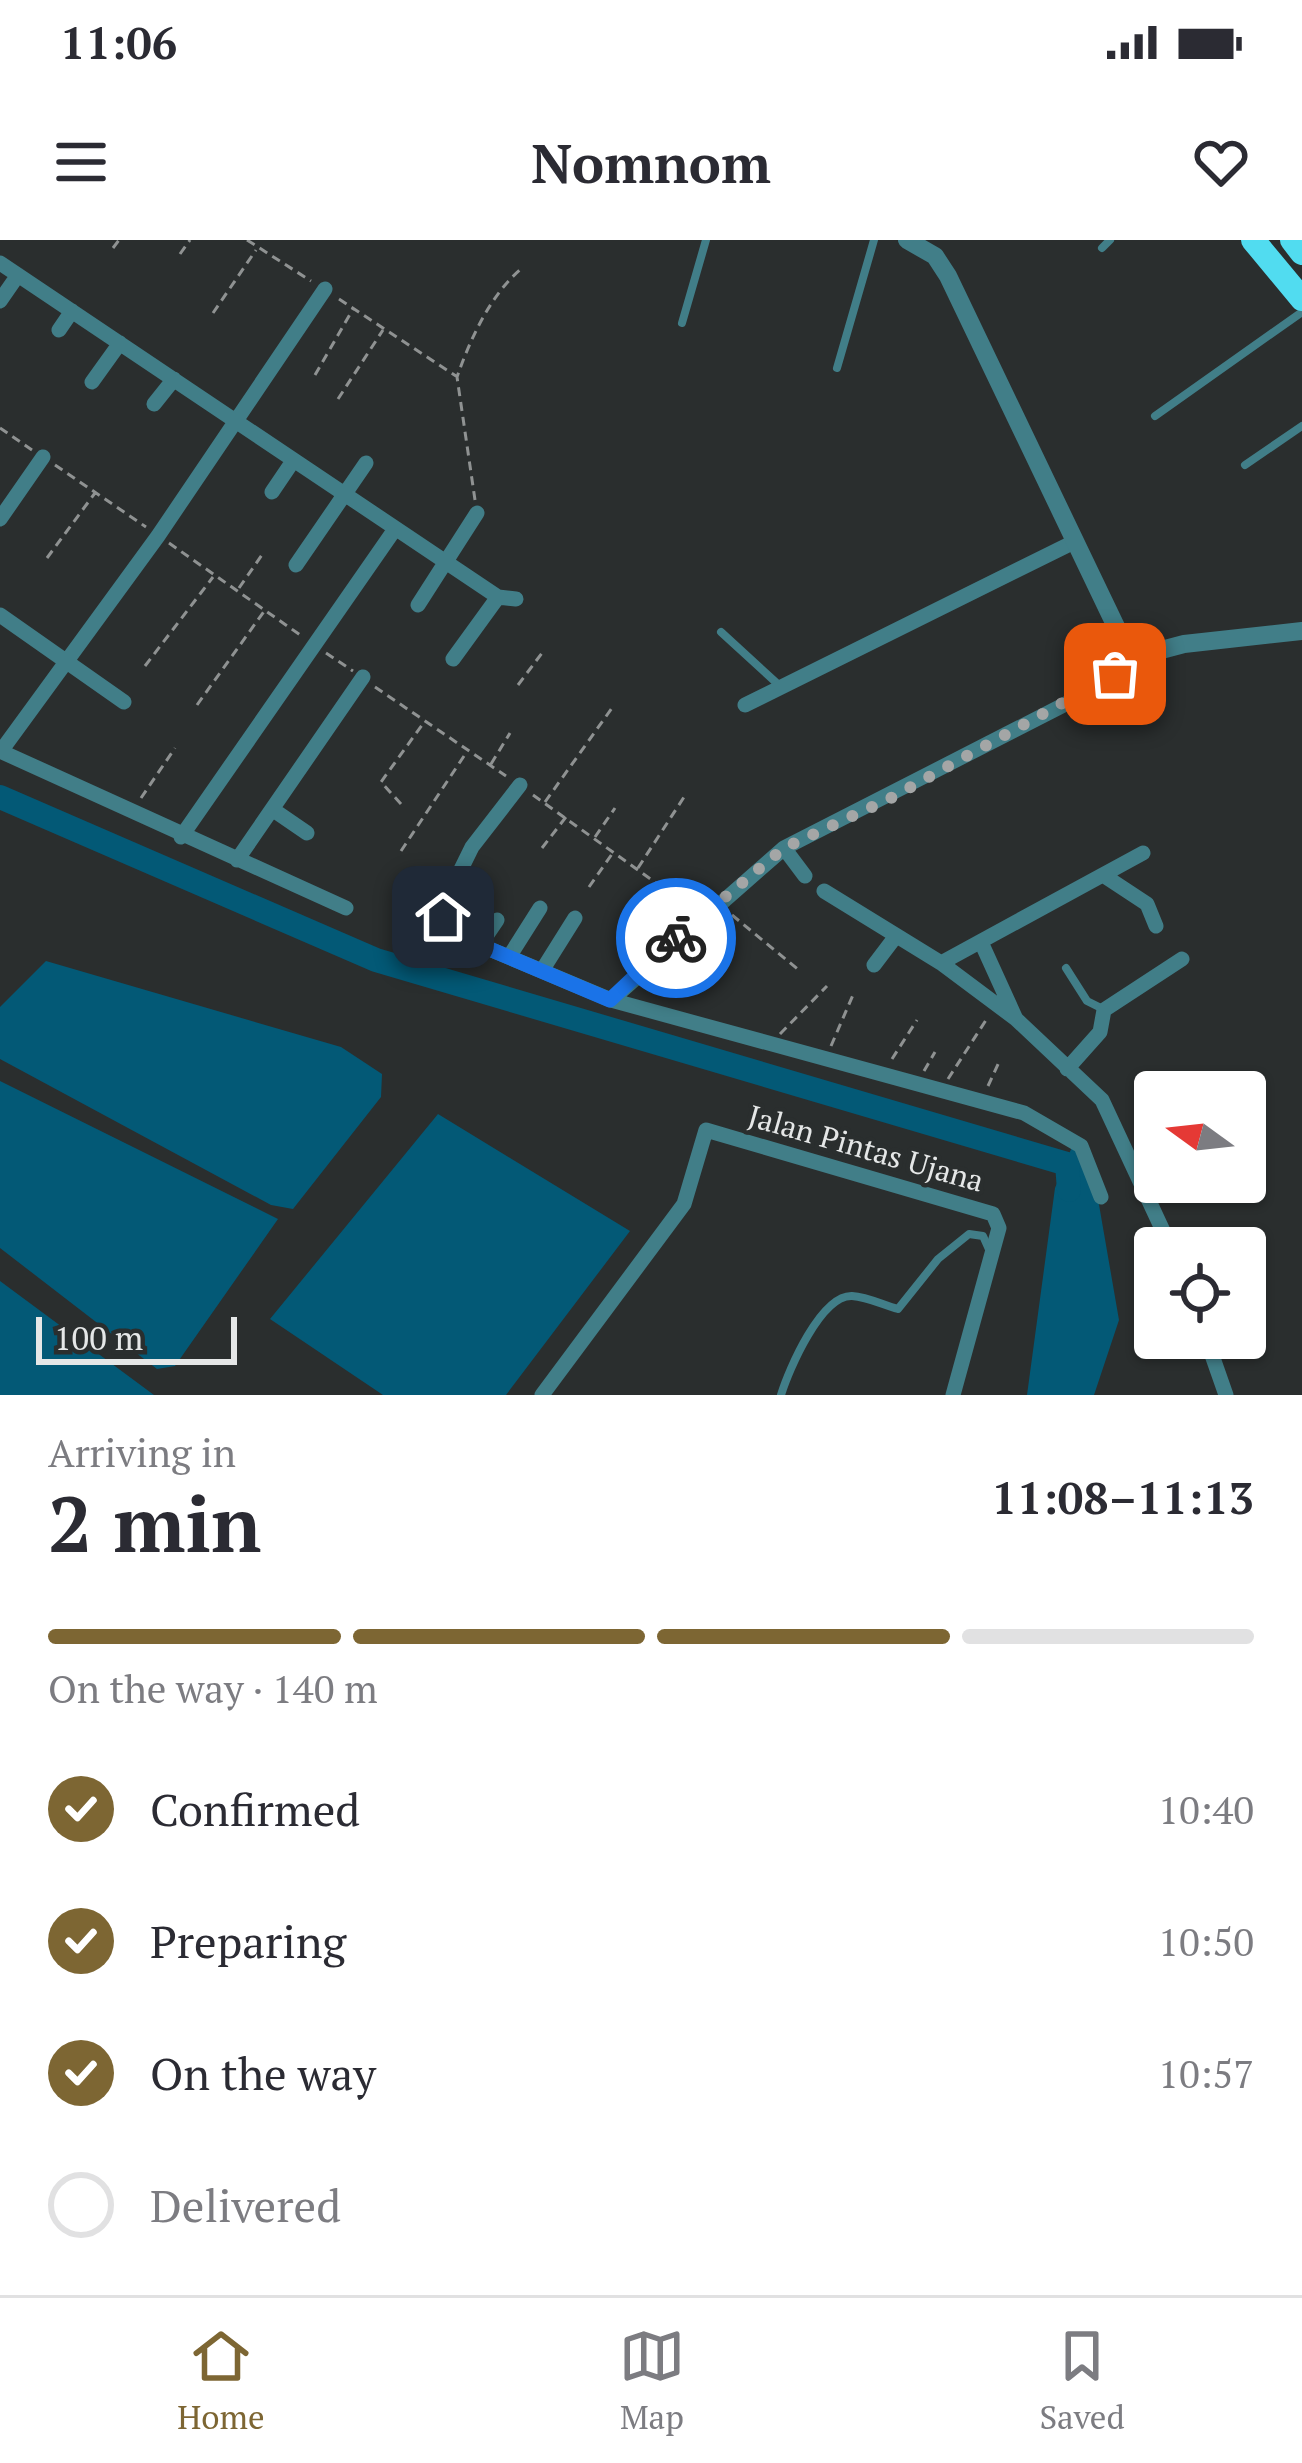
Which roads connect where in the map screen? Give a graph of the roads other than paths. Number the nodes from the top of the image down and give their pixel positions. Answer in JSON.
{"nodes":[{"id":1,"x":706,"y":240,"type":"edge"},
{"id":2,"x":874,"y":240,"type":"edge"},
{"id":3,"x":907,"y":240,"type":"edge"},
{"id":4,"x":1253,"y":240,"type":"edge"},
{"id":5,"x":1292,"y":240,"type":"edge"},
{"id":6,"x":1302,"y":253,"type":"edge"},
{"id":7,"x":0,"y":262,"type":"edge"},
{"id":8,"x":18,"y":275,"type":"junction"},
{"id":9,"x":325,"y":290,"type":"road end"},
{"id":10,"x":1302,"y":299,"type":"edge"},
{"id":11,"x":0,"y":301,"type":"edge"},
{"id":12,"x":72,"y":311,"type":"junction"},
{"id":13,"x":1302,"y":312,"type":"edge"},
{"id":14,"x":682,"y":323,"type":"dead end"},
{"id":15,"x":59,"y":330,"type":"dead end"},
{"id":16,"x":120,"y":343,"type":"junction"},
{"id":17,"x":837,"y":368,"type":"dead end"},
{"id":18,"x":174,"y":379,"type":"junction"},
{"id":19,"x":92,"y":382,"type":"dead end"},
{"id":20,"x":154,"y":404,"type":"dead end"},
{"id":21,"x":1155,"y":416,"type":"dead end"},
{"id":22,"x":237,"y":422,"type":"junction"},
{"id":23,"x":1302,"y":427,"type":"edge"},
{"id":24,"x":44,"y":458,"type":"road end"},
{"id":25,"x":293,"y":460,"type":"junction"},
{"id":26,"x":366,"y":463,"type":"dead end"},
{"id":27,"x":1245,"y":465,"type":"dead end"},
{"id":28,"x":272,"y":491,"type":"dead end"},
{"id":29,"x":344,"y":493,"type":"junction"},
{"id":30,"x":477,"y":513,"type":"road end"},
{"id":31,"x":0,"y":519,"type":"edge"},
{"id":32,"x":395,"y":529,"type":"junction"},
{"id":33,"x":1076,"y":541,"type":"junction"},
{"id":34,"x":447,"y":562,"type":"junction"},
{"id":35,"x":296,"y":565,"type":"dead end"},
{"id":36,"x":418,"y":605,"type":"dead end"},
{"id":37,"x":0,"y":616,"type":"edge"},
{"id":38,"x":721,"y":632,"type":"dead end"},
{"id":39,"x":1302,"y":632,"type":"edge"},
{"id":40,"x":1131,"y":658,"type":"junction"},
{"id":41,"x":453,"y":659,"type":"dead end"},
{"id":42,"x":65,"y":663,"type":"junction"},
{"id":43,"x":363,"y":677,"type":"road end"},
{"id":44,"x":782,"y":688,"type":"junction"},
{"id":45,"x":124,"y":702,"type":"dead end"},
{"id":46,"x":745,"y":705,"type":"dead end"},
{"id":47,"x":0,"y":751,"type":"edge"},
{"id":48,"x":520,"y":785,"type":"road end"},
{"id":49,"x":272,"y":809,"type":"junction"},
{"id":50,"x":307,"y":833,"type":"dead end"},
{"id":51,"x":181,"y":837,"type":"junction"},
{"id":52,"x":784,"y":848,"type":"junction"},
{"id":53,"x":1143,"y":853,"type":"dead end"},
{"id":54,"x":237,"y":860,"type":"junction"},
{"id":55,"x":1103,"y":874,"type":"junction"},
{"id":56,"x":805,"y":876,"type":"dead end"},
{"id":57,"x":824,"y":891,"type":"dead end"},
{"id":58,"x":346,"y":908,"type":"dead end"},
{"id":59,"x":539,"y":908,"type":"dead end"},
{"id":60,"x":575,"y":918,"type":"dead end"},
{"id":61,"x":497,"y":920,"type":"dead end"},
{"id":62,"x":1156,"y":926,"type":"dead end"},
{"id":63,"x":896,"y":936,"type":"junction"},
{"id":64,"x":981,"y":942,"type":"junction"},
{"id":65,"x":480,"y":945,"type":"junction"},
{"id":66,"x":509,"y":957,"type":"junction"},
{"id":67,"x":1182,"y":959,"type":"dead end"},
{"id":68,"x":941,"y":964,"type":"junction"},
{"id":69,"x":874,"y":965,"type":"dead end"},
{"id":70,"x":1066,"y":968,"type":"dead end"},
{"id":71,"x":543,"y":969,"type":"junction"},
{"id":72,"x":610,"y":1000,"type":"junction"},
{"id":73,"x":1104,"y":1010,"type":"junction"},
{"id":74,"x":1016,"y":1019,"type":"junction"},
{"id":75,"x":1066,"y":1069,"type":"junction"},
{"id":76,"x":1101,"y":1197,"type":"dead end"},
{"id":77,"x":1162,"y":1227,"type":"edge"},
{"id":78,"x":992,"y":1255,"type":"junction"},
{"id":79,"x":1213,"y":1359,"type":"edge"},
{"id":80,"x":542,"y":1395,"type":"edge"},
{"id":81,"x":781,"y":1395,"type":"edge"},
{"id":82,"x":952,"y":1395,"type":"edge"},
{"id":83,"x":1226,"y":1395,"type":"edge"}],
"edges":[{"from":1,"to":14,"type":"lane"},
{"from":2,"to":17,"type":"lane"},
{"from":3,"to":33,"type":"street"},
{"from":4,"to":10,"type":"highway"},
{"from":5,"to":6,"type":"highway"},
{"from":7,"to":8,"type":"street"},
{"from":8,"to":11,"type":"street"},
{"from":8,"to":12,"type":"street"},
{"from":9,"to":22,"type":"street"},
{"from":12,"to":15,"type":"street"},
{"from":12,"to":16,"type":"street"},
{"from":13,"to":21,"type":"lane"},
{"from":16,"to":18,"type":"street"},
{"from":16,"to":19,"type":"street"},
{"from":18,"to":20,"type":"street"},
{"from":18,"to":22,"type":"street"},
{"from":22,"to":25,"type":"street"},
{"from":22,"to":42,"type":"street"},
{"from":23,"to":27,"type":"lane"},
{"from":24,"to":31,"type":"street"},
{"from":25,"to":28,"type":"street"},
{"from":25,"to":29,"type":"street"},
{"from":26,"to":29,"type":"street"},
{"from":29,"to":32,"type":"street"},
{"from":29,"to":35,"type":"street"},
{"from":30,"to":34,"type":"street"},
{"from":32,"to":34,"type":"street"},
{"from":32,"to":51,"type":"street"},
{"from":33,"to":40,"type":"street"},
{"from":33,"to":44,"type":"street"},
{"from":34,"to":36,"type":"street"},
{"from":34,"to":41,"type":"street"},
{"from":37,"to":42,"type":"street"},
{"from":38,"to":44,"type":"lane"},
{"from":39,"to":40,"type":"street"},
{"from":40,"to":52,"type":"street"},
{"from":42,"to":45,"type":"street"},
{"from":42,"to":47,"type":"street"},
{"from":43,"to":49,"type":"street"},
{"from":44,"to":46,"type":"street"},
{"from":47,"to":51,"type":"street"},
{"from":48,"to":65,"type":"street"},
{"from":49,"to":50,"type":"street"},
{"from":49,"to":54,"type":"street"},
{"from":51,"to":54,"type":"street"},
{"from":52,"to":56,"type":"street"},
{"from":52,"to":72,"type":"street"},
{"from":53,"to":55,"type":"street"},
{"from":54,"to":58,"type":"street"},
{"from":55,"to":62,"type":"street"},
{"from":55,"to":64,"type":"street"},
{"from":57,"to":63,"type":"street"},
{"from":59,"to":66,"type":"street"},
{"from":60,"to":71,"type":"street"},
{"from":61,"to":65,"type":"street"},
{"from":63,"to":68,"type":"street"},
{"from":63,"to":69,"type":"street"},
{"from":64,"to":68,"type":"street"},
{"from":64,"to":74,"type":"street"},
{"from":65,"to":66,"type":"street"},
{"from":66,"to":71,"type":"street"},
{"from":67,"to":73,"type":"street"},
{"from":68,"to":74,"type":"street"},
{"from":70,"to":73,"type":"lane"},
{"from":71,"to":72,"type":"street"},
{"from":72,"to":76,"type":"street"},
{"from":73,"to":75,"type":"street"},
{"from":74,"to":75,"type":"street"},
{"from":75,"to":77,"type":"street"},
{"from":78,"to":80,"type":"street","name":"Jalan Pintas Ujana"},
{"from":78,"to":81,"type":"lane"},
{"from":78,"to":82,"type":"street"},
{"from":79,"to":83,"type":"street"}]}
